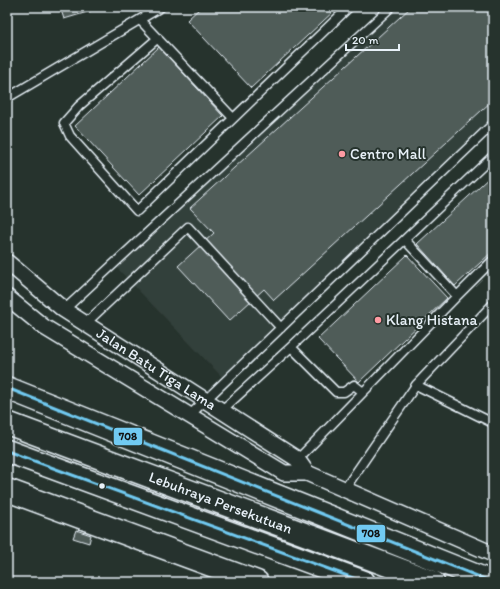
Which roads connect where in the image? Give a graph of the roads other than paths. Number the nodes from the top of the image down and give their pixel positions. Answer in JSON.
{"nodes":[{"id":1,"x":161,"y":7,"type":"edge"},
{"id":2,"x":391,"y":7,"type":"edge"},
{"id":3,"x":347,"y":8,"type":"edge"},
{"id":4,"x":140,"y":20,"type":"junction"},
{"id":5,"x":158,"y":38,"type":"junction"},
{"id":6,"x":7,"y":98,"type":"edge"},
{"id":7,"x":233,"y":118,"type":"junction"},
{"id":8,"x":493,"y":124,"type":"edge"},
{"id":9,"x":493,"y":156,"type":"edge"},
{"id":10,"x":405,"y":240,"type":"junction"},
{"id":11,"x":493,"y":260,"type":"edge"},
{"id":12,"x":7,"y":262,"type":"edge"},
{"id":13,"x":457,"y":296,"type":"junction"},
{"id":14,"x":7,"y":297,"type":"edge"},
{"id":15,"x":493,"y":304,"type":"edge"},
{"id":16,"x":64,"y":310,"type":"junction"},
{"id":17,"x":85,"y":324,"type":"junction"},
{"id":18,"x":44,"y":327,"type":"junction"},
{"id":19,"x":281,"y":328,"type":"junction"},
{"id":20,"x":291,"y":347,"type":"junction"},
{"id":21,"x":416,"y":385,"type":"junction"},
{"id":22,"x":7,"y":388,"type":"edge"},
{"id":23,"x":363,"y":392,"type":"junction"},
{"id":24,"x":204,"y":400,"type":"junction"},
{"id":25,"x":221,"y":411,"type":"junction"},
{"id":26,"x":190,"y":415,"type":"junction"},
{"id":27,"x":493,"y":423,"type":"edge"},
{"id":28,"x":7,"y":424,"type":"edge"},
{"id":29,"x":7,"y":451,"type":"edge"},
{"id":30,"x":297,"y":460,"type":"junction"},
{"id":31,"x":284,"y":473,"type":"junction"},
{"id":32,"x":307,"y":473,"type":"junction"},
{"id":33,"x":7,"y":490,"type":"edge"},
{"id":34,"x":344,"y":490,"type":"junction"},
{"id":35,"x":493,"y":554,"type":"edge"},
{"id":36,"x":258,"y":582,"type":"edge"},
{"id":37,"x":364,"y":582,"type":"edge"},
{"id":38,"x":433,"y":582,"type":"edge"},
{"id":39,"x":492,"y":582,"type":"edge"}],
"edges":[{"from":1,"to":4,"type":"lane"},
{"from":2,"to":16,"type":"lane"},
{"from":3,"to":7,"type":"lane"},
{"from":4,"to":5,"type":"lane"},
{"from":4,"to":6,"type":"lane"},
{"from":5,"to":7,"type":"lane"},
{"from":5,"to":7,"type":"lane"},
{"from":8,"to":19,"type":"lane"},
{"from":9,"to":10,"type":"lane"},
{"from":10,"to":13,"type":"lane"},
{"from":10,"to":20,"type":"lane"},
{"from":11,"to":13,"type":"lane"},
{"from":12,"to":16,"type":"street","name":"Jalan Batu Tiga Lama"},
{"from":13,"to":23,"type":"lane"},
{"from":14,"to":18,"type":"street","name":"Jalan Batu Tiga Lama"},
{"from":15,"to":21,"type":"lane"},
{"from":16,"to":17,"type":"street","name":"Jalan Batu Tiga Lama"},
{"from":16,"to":18,"type":"street"},
{"from":17,"to":19,"type":"lane"},
{"from":17,"to":24,"type":"street","name":"Jalan Batu Tiga Lama"},
{"from":18,"to":26,"type":"street","name":"Jalan Batu Tiga Lama"},
{"from":19,"to":24,"type":"lane"},
{"from":20,"to":23,"type":"lane"},
{"from":20,"to":25,"type":"lane"},
{"from":21,"to":27,"type":"lane"},
{"from":21,"to":34,"type":"lane"},
{"from":22,"to":39,"type":"highway"},
{"from":23,"to":30,"type":"lane"},
{"from":24,"to":25,"type":"street","name":"Jalan Batu Tiga Lama"},
{"from":24,"to":26,"type":"lane"},
{"from":25,"to":30,"type":"street","name":"Jalan Batu Tiga Lama"},
{"from":26,"to":31,"type":"street","name":"Jalan Batu Tiga Lama"},
{"from":28,"to":38,"type":"highway","name":"Lebuhraya Persekutuan"},
{"from":29,"to":37,"type":"highway","name":"Lebuhraya Persekutuan"},
{"from":30,"to":31,"type":"lane"},
{"from":30,"to":32,"type":"street","name":"Jalan Batu Tiga Lama"},
{"from":31,"to":32,"type":"street","name":"Jalan Batu Tiga Lama"},
{"from":32,"to":34,"type":"street","name":"Jalan Batu Tiga Lama"},
{"from":33,"to":36,"type":"highway"},
{"from":34,"to":35,"type":"street","name":"Jalan Batu Tiga Lama"}]}
